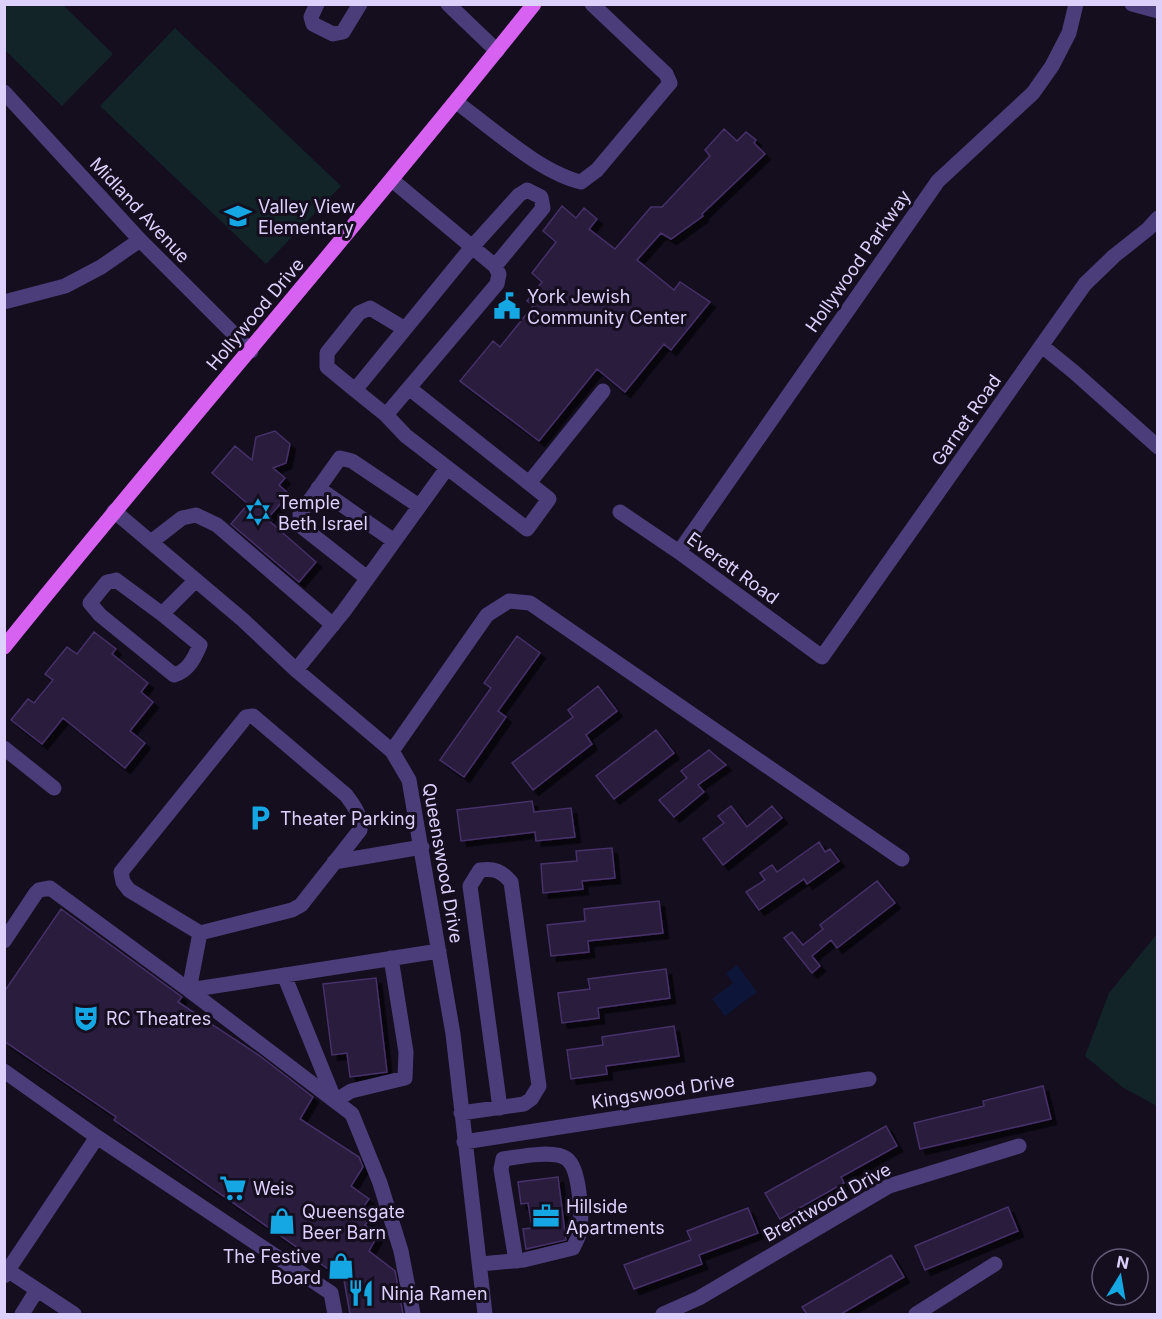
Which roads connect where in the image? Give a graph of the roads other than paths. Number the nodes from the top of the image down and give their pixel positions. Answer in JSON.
{"nodes":[{"id":1,"x":317,"y":4,"type":"edge"},
{"id":2,"x":360,"y":4,"type":"edge"},
{"id":3,"x":448,"y":4,"type":"edge"},
{"id":4,"x":534,"y":4,"type":"edge"},
{"id":5,"x":592,"y":4,"type":"edge"},
{"id":6,"x":1076,"y":4,"type":"edge"},
{"id":7,"x":1132,"y":4,"type":"edge"},
{"id":8,"x":1158,"y":12,"type":"edge"},
{"id":9,"x":497,"y":51,"type":"junction"},
{"id":10,"x":4,"y":92,"type":"edge"},
{"id":11,"x":456,"y":102,"type":"junction"},
{"id":12,"x":392,"y":180,"type":"junction"},
{"id":13,"x":1158,"y":218,"type":"edge"},
{"id":14,"x":140,"y":240,"type":"junction"},
{"id":15,"x":472,"y":247,"type":"junction"},
{"id":16,"x":495,"y":266,"type":"junction"},
{"id":17,"x":4,"y":302,"type":"edge"},
{"id":18,"x":405,"y":329,"type":"junction"},
{"id":19,"x":1042,"y":345,"type":"junction"},
{"id":20,"x":250,"y":351,"type":"junction"},
{"id":21,"x":409,"y":388,"type":"junction"},
{"id":22,"x":355,"y":390,"type":"junction"},
{"id":23,"x":603,"y":391,"type":"dead end"},
{"id":24,"x":387,"y":415,"type":"junction"},
{"id":25,"x":1158,"y":447,"type":"edge"},
{"id":26,"x":447,"y":468,"type":"junction"},
{"id":27,"x":529,"y":483,"type":"junction"},
{"id":28,"x":318,"y":488,"type":"junction"},
{"id":29,"x":418,"y":506,"type":"junction"},
{"id":30,"x":114,"y":511,"type":"junction"},
{"id":31,"x":620,"y":512,"type":"dead end"},
{"id":32,"x":394,"y":540,"type":"junction"},
{"id":33,"x":151,"y":542,"type":"junction"},
{"id":34,"x":679,"y":552,"type":"junction"},
{"id":35,"x":368,"y":578,"type":"junction"},
{"id":36,"x":196,"y":580,"type":"junction"},
{"id":37,"x":162,"y":614,"type":"junction"},
{"id":38,"x":333,"y":625,"type":"junction"},
{"id":39,"x":4,"y":647,"type":"edge"},
{"id":40,"x":822,"y":657,"type":"joint"},
{"id":41,"x":296,"y":670,"type":"junction"},
{"id":42,"x":4,"y":748,"type":"edge"},
{"id":43,"x":392,"y":751,"type":"junction"},
{"id":44,"x":54,"y":788,"type":"dead end"},
{"id":45,"x":422,"y":847,"type":"junction"},
{"id":46,"x":902,"y":859,"type":"dead end"},
{"id":47,"x":334,"y":862,"type":"junction"},
{"id":48,"x":200,"y":933,"type":"junction"},
{"id":49,"x":4,"y":941,"type":"edge"},
{"id":50,"x":439,"y":951,"type":"junction"},
{"id":51,"x":391,"y":958,"type":"junction"},
{"id":52,"x":284,"y":975,"type":"junction"},
{"id":53,"x":189,"y":990,"type":"junction"},
{"id":54,"x":4,"y":1071,"type":"edge"},
{"id":55,"x":869,"y":1079,"type":"dead end"},
{"id":56,"x":335,"y":1101,"type":"junction"},
{"id":57,"x":500,"y":1107,"type":"junction"},
{"id":58,"x":461,"y":1113,"type":"junction"},
{"id":59,"x":97,"y":1137,"type":"junction"},
{"id":60,"x":464,"y":1142,"type":"junction"},
{"id":61,"x":1019,"y":1146,"type":"dead end"},
{"id":62,"x":516,"y":1261,"type":"junction"},
{"id":63,"x":480,"y":1264,"type":"junction"},
{"id":64,"x":995,"y":1264,"type":"dead end"},
{"id":65,"x":6,"y":1271,"type":"edge"},
{"id":66,"x":37,"y":1290,"type":"junction"},
{"id":67,"x":22,"y":1314,"type":"edge"},
{"id":68,"x":74,"y":1314,"type":"edge"},
{"id":69,"x":336,"y":1314,"type":"edge"},
{"id":70,"x":413,"y":1314,"type":"edge"},
{"id":71,"x":485,"y":1314,"type":"edge"},
{"id":72,"x":663,"y":1314,"type":"edge"},
{"id":73,"x":916,"y":1314,"type":"edge"}],
"edges":[{"from":1,"to":2,"type":"street"},
{"from":3,"to":9,"type":"street"},
{"from":4,"to":9,"type":"main road","name":"Hollywood Drive"},
{"from":5,"to":11,"type":"street"},
{"from":6,"to":34,"type":"street","name":"Hollywood Parkway"},
{"from":7,"to":8,"type":"street"},
{"from":9,"to":11,"type":"main road","name":"Hollywood Drive"},
{"from":10,"to":14,"type":"street","name":"Midland Avenue"},
{"from":11,"to":12,"type":"main road","name":"Hollywood Drive"},
{"from":12,"to":15,"type":"street"},
{"from":12,"to":20,"type":"main road","name":"Hollywood Drive"},
{"from":13,"to":19,"type":"street","name":"Garnet Road"},
{"from":14,"to":17,"type":"street"},
{"from":14,"to":20,"type":"street","name":"Midland Avenue"},
{"from":15,"to":16,"type":"street"},
{"from":15,"to":16,"type":"street"},
{"from":15,"to":18,"type":"street"},
{"from":16,"to":21,"type":"street"},
{"from":18,"to":22,"type":"street"},
{"from":18,"to":22,"type":"street"},
{"from":19,"to":25,"type":"street"},
{"from":19,"to":40,"type":"street","name":"Garnet Road"},
{"from":20,"to":30,"type":"main road","name":"Hollywood Drive"},
{"from":21,"to":24,"type":"street"},
{"from":21,"to":27,"type":"street"},
{"from":22,"to":24,"type":"street"},
{"from":23,"to":27,"type":"street"},
{"from":24,"to":26,"type":"street"},
{"from":26,"to":27,"type":"street"},
{"from":26,"to":29,"type":"street"},
{"from":28,"to":29,"type":"street"},
{"from":28,"to":32,"type":"street"},
{"from":28,"to":35,"type":"street"},
{"from":29,"to":32,"type":"street"},
{"from":30,"to":33,"type":"street","name":"Queenswood Drive"},
{"from":30,"to":39,"type":"main road","name":"Hollywood Drive"},
{"from":31,"to":34,"type":"street","name":"Everett Road"},
{"from":32,"to":35,"type":"street"},
{"from":33,"to":36,"type":"street","name":"Queenswood Drive"},
{"from":33,"to":38,"type":"street"},
{"from":34,"to":40,"type":"street","name":"Everett Road"},
{"from":35,"to":38,"type":"street"},
{"from":36,"to":37,"type":"street"},
{"from":36,"to":41,"type":"street","name":"Queenswood Drive"},
{"from":37,"to":37,"type":"street"},
{"from":38,"to":41,"type":"street"},
{"from":41,"to":43,"type":"street","name":"Queenswood Drive"},
{"from":42,"to":44,"type":"street"},
{"from":43,"to":45,"type":"street","name":"Queenswood Drive"},
{"from":43,"to":46,"type":"street"},
{"from":45,"to":47,"type":"street"},
{"from":45,"to":50,"type":"street","name":"Queenswood Drive"},
{"from":47,"to":48,"type":"street"},
{"from":47,"to":48,"type":"street"},
{"from":48,"to":53,"type":"street"},
{"from":49,"to":53,"type":"street"},
{"from":50,"to":51,"type":"street"},
{"from":50,"to":58,"type":"street","name":"Queenswood Drive"},
{"from":51,"to":52,"type":"street"},
{"from":51,"to":56,"type":"street"},
{"from":52,"to":53,"type":"street"},
{"from":52,"to":56,"type":"street"},
{"from":53,"to":56,"type":"street"},
{"from":54,"to":59,"type":"street"},
{"from":55,"to":60,"type":"street","name":"Kingswood Drive"},
{"from":56,"to":70,"type":"street"},
{"from":57,"to":57,"type":"street"},
{"from":57,"to":58,"type":"street"},
{"from":58,"to":60,"type":"street","name":"Queenswood Drive"},
{"from":59,"to":65,"type":"street"},
{"from":59,"to":69,"type":"street"},
{"from":60,"to":63,"type":"street","name":"Queenswood Drive"},
{"from":61,"to":72,"type":"street","name":"Brentwood Drive"},
{"from":62,"to":62,"type":"street"},
{"from":62,"to":63,"type":"street"},
{"from":63,"to":71,"type":"street","name":"Queenswood Drive"},
{"from":64,"to":73,"type":"street"},
{"from":65,"to":66,"type":"street"},
{"from":66,"to":67,"type":"street"},
{"from":66,"to":68,"type":"street"}]}
